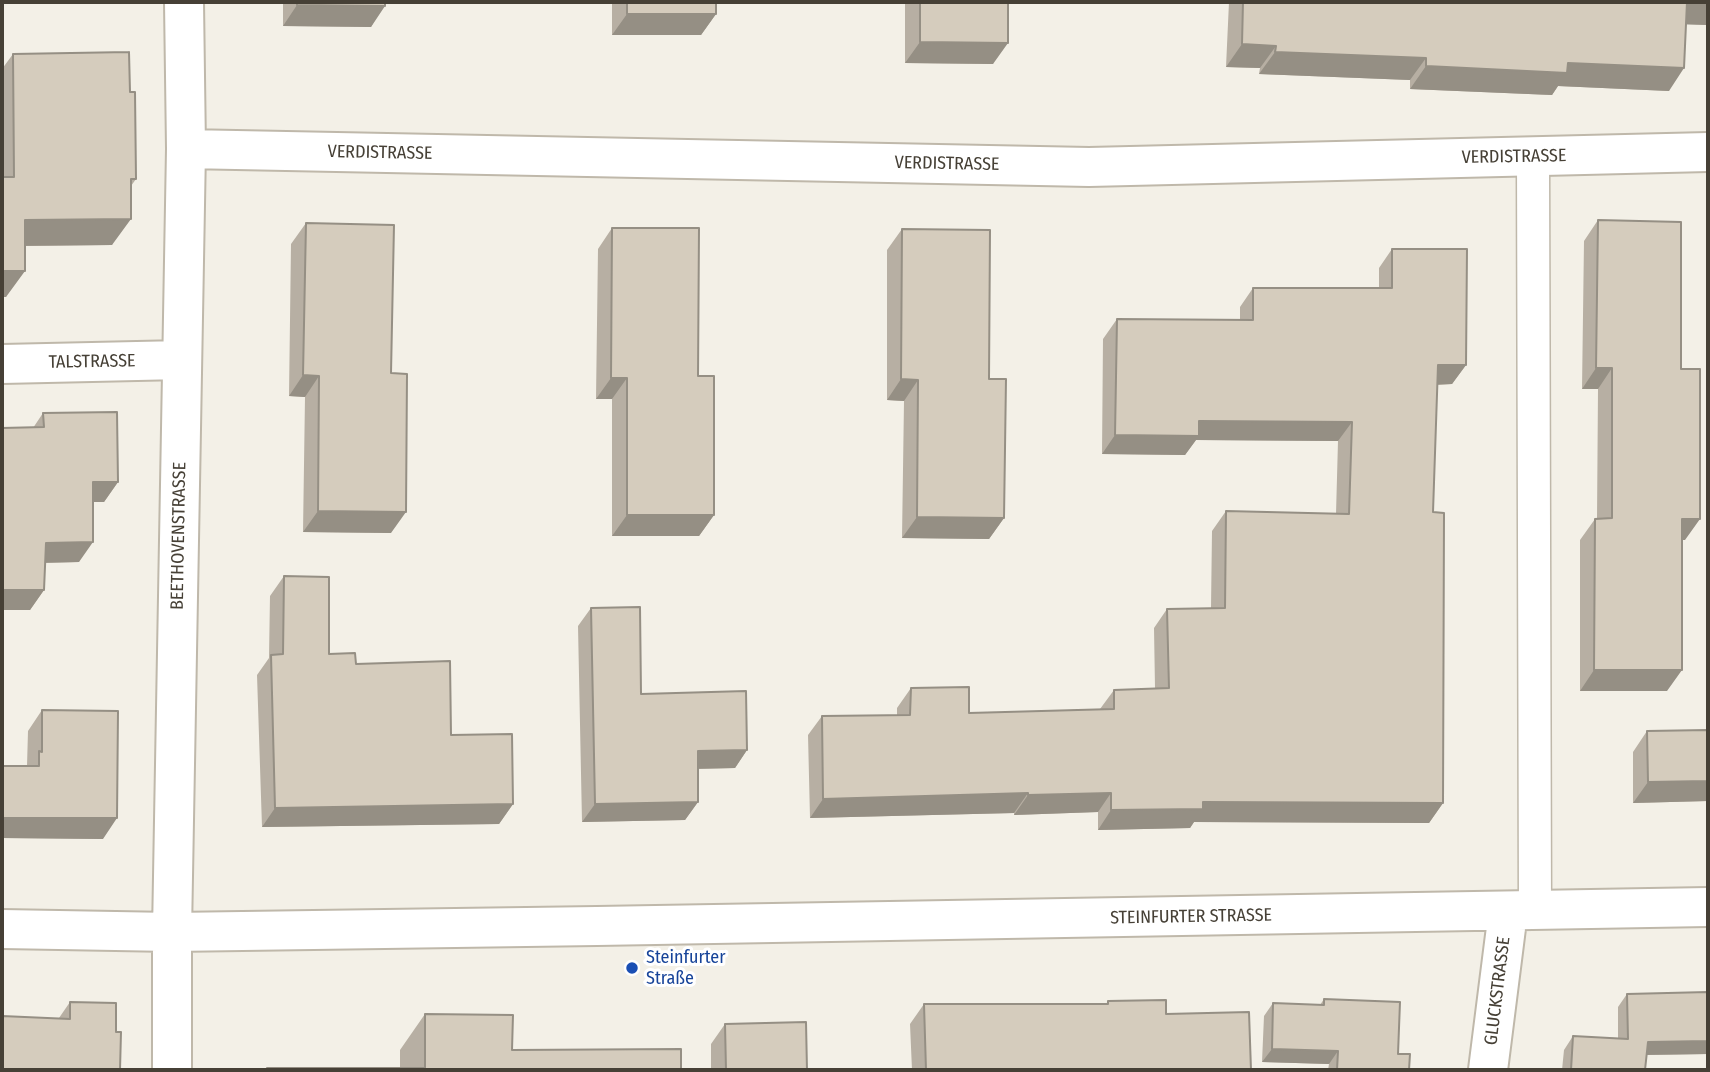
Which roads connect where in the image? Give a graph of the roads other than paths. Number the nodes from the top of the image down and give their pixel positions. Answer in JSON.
{"nodes":[{"id":1,"x":184,"y":2,"type":"edge"},
{"id":2,"x":186,"y":149,"type":"junction"},
{"id":3,"x":1708,"y":152,"type":"edge"},
{"id":4,"x":1534,"y":157,"type":"junction"},
{"id":5,"x":182,"y":360,"type":"junction"},
{"id":6,"x":2,"y":365,"type":"edge"},
{"id":7,"x":1708,"y":907,"type":"edge"},
{"id":8,"x":1521,"y":911,"type":"junction"},
{"id":9,"x":2,"y":929,"type":"edge"},
{"id":10,"x":172,"y":932,"type":"junction"},
{"id":11,"x":172,"y":1070,"type":"edge"},
{"id":12,"x":1488,"y":1070,"type":"edge"}],
"edges":[{"from":1,"to":2,"type":"street","name":"BEETHOVENSTRASSE"},
{"from":2,"to":4,"type":"street","name":"VERDISTRASSE"},
{"from":2,"to":5,"type":"street","name":"BEETHOVENSTRASSE"},
{"from":3,"to":4,"type":"street","name":"VERDISTRASSE"},
{"from":4,"to":8,"type":"lane"},
{"from":5,"to":6,"type":"street","name":"TALSTRASSE"},
{"from":5,"to":10,"type":"street","name":"BEETHOVENSTRASSE"},
{"from":7,"to":8,"type":"street","name":"STEINFURTER STRASSE"},
{"from":8,"to":10,"type":"street","name":"STEINFURTER STRASSE"},
{"from":8,"to":12,"type":"street","name":"GLUCKSTRASSE"},
{"from":9,"to":10,"type":"street","name":"STEINFURTER STRASSE"},
{"from":10,"to":11,"type":"street","name":"BEETHOVENSTRASSE"}]}
